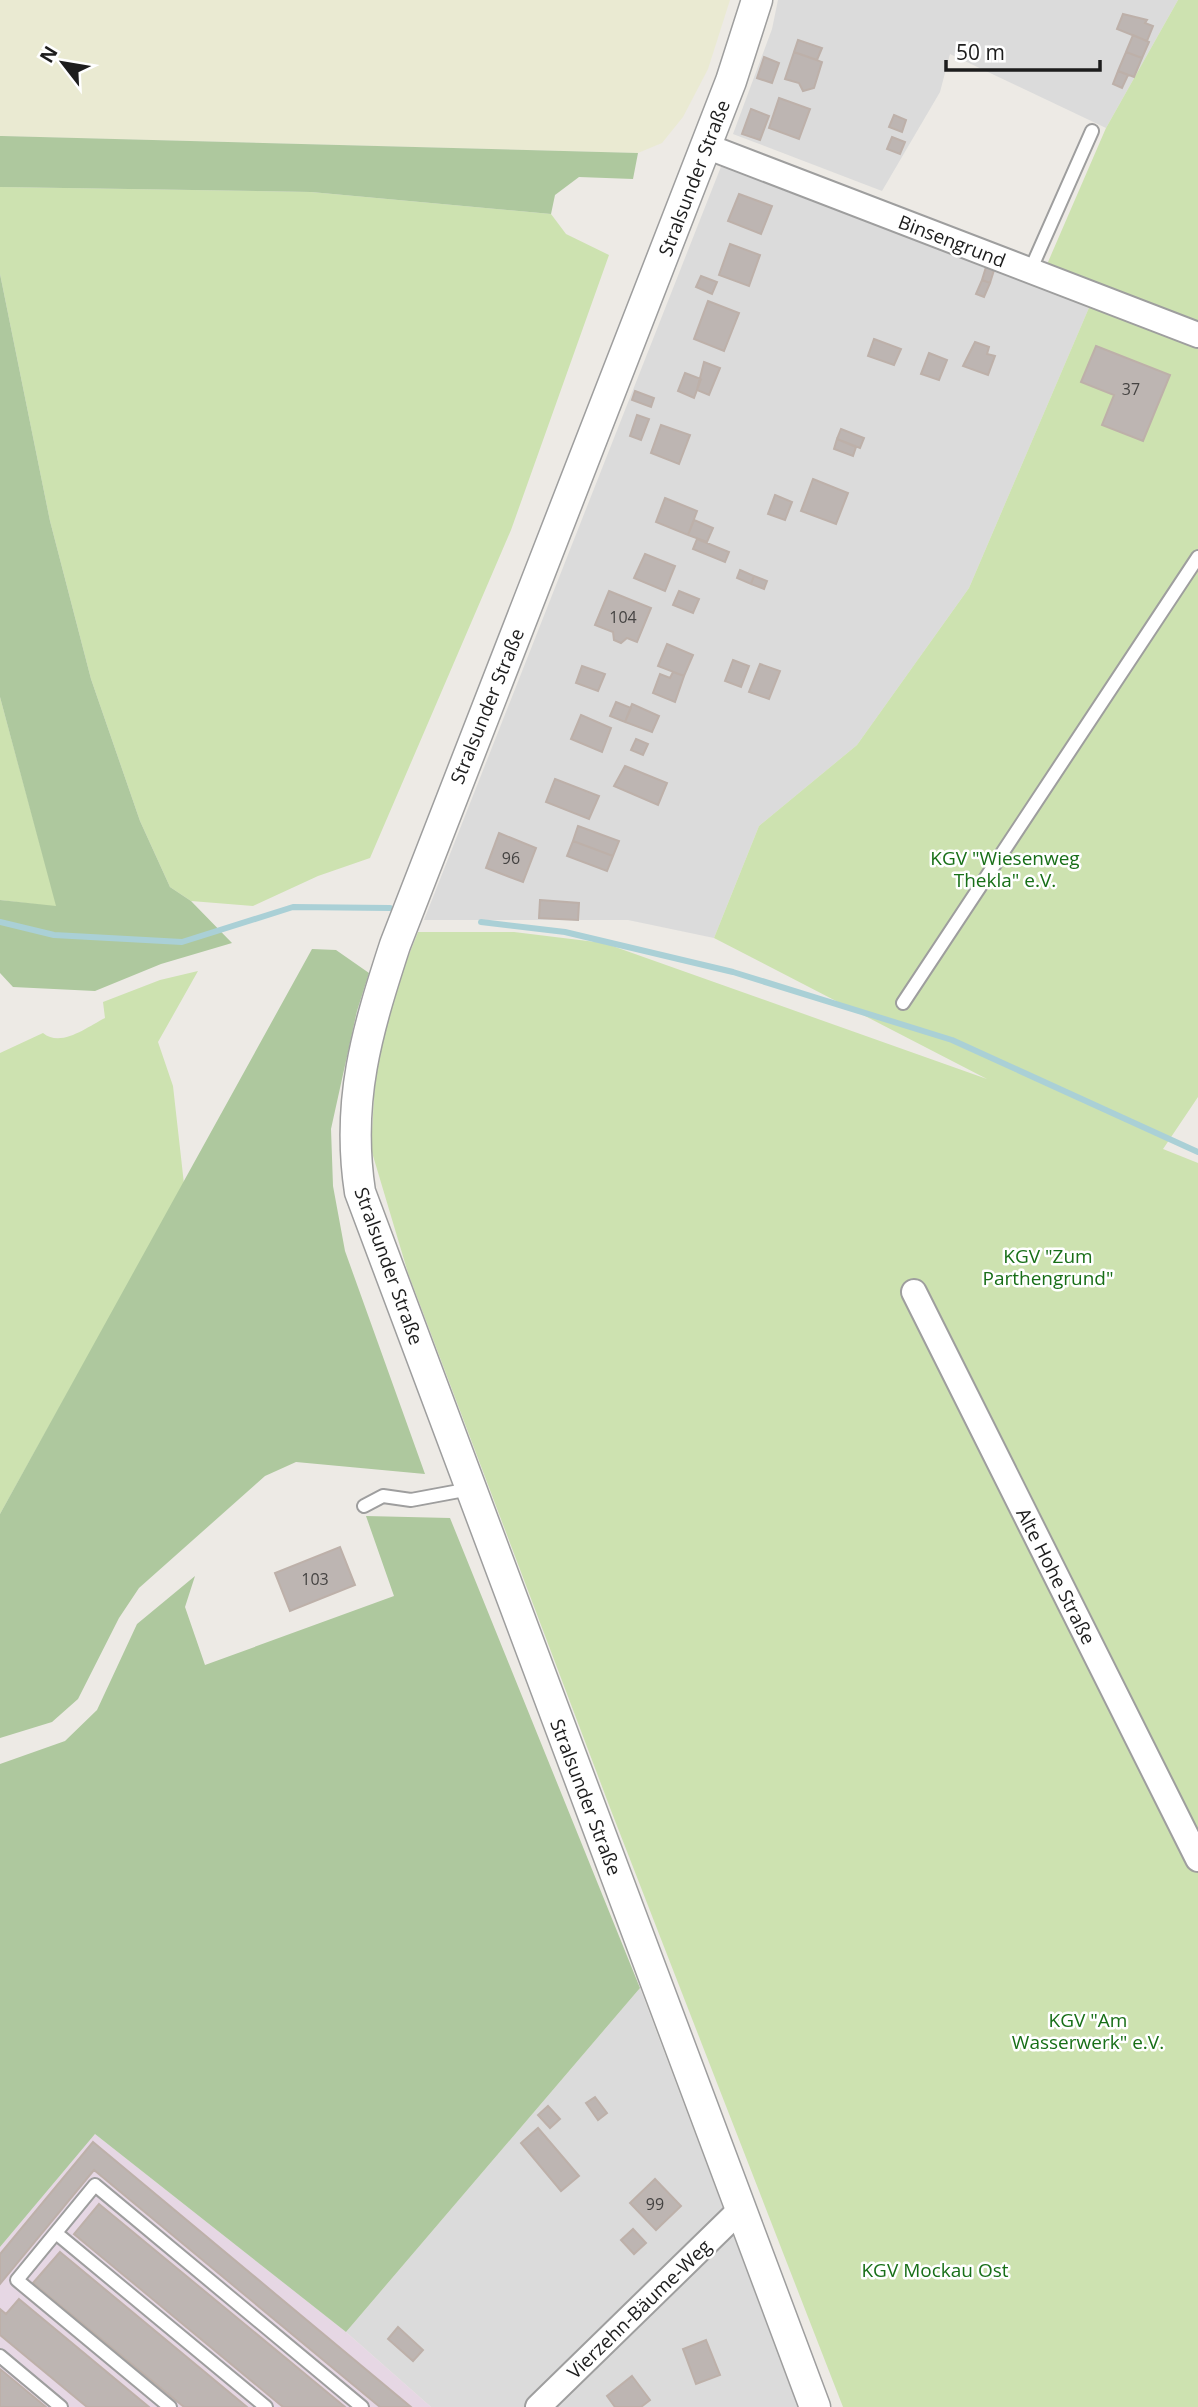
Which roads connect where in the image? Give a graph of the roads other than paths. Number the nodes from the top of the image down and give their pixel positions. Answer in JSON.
{"nodes":[{"id":1,"x":757,"y":0,"type":"edge"},
{"id":2,"x":1093,"y":131,"type":"dead end"},
{"id":3,"x":706,"y":146,"type":"junction"},
{"id":4,"x":1030,"y":271,"type":"junction"},
{"id":5,"x":1198,"y":335,"type":"edge"},
{"id":6,"x":1198,"y":557,"type":"edge"},
{"id":7,"x":904,"y":1003,"type":"dead end"},
{"id":8,"x":914,"y":1292,"type":"dead end"},
{"id":9,"x":471,"y":1489,"type":"junction"},
{"id":10,"x":364,"y":1506,"type":"dead end"},
{"id":11,"x":1198,"y":1859,"type":"edge"},
{"id":12,"x":740,"y":2210,"type":"junction"},
{"id":13,"x":56,"y":2233,"type":"junction"},
{"id":14,"x":0,"y":2356,"type":"edge"},
{"id":15,"x":61,"y":2407,"type":"edge"},
{"id":16,"x":170,"y":2407,"type":"edge"},
{"id":17,"x":265,"y":2407,"type":"edge"},
{"id":18,"x":362,"y":2407,"type":"edge"},
{"id":19,"x":538,"y":2407,"type":"edge"},
{"id":20,"x":815,"y":2407,"type":"edge"}],
"edges":[{"from":1,"to":3,"type":"street","name":"Stralsunder Straße"},
{"from":2,"to":4,"type":"lane"},
{"from":3,"to":4,"type":"street","name":"Binsengrund"},
{"from":3,"to":9,"type":"street","name":"Stralsunder Straße"},
{"from":4,"to":5,"type":"street","name":"Binsengrund"},
{"from":6,"to":7,"type":"lane"},
{"from":8,"to":11,"type":"street","name":"Alte Hohe Straße"},
{"from":9,"to":10,"type":"lane"},
{"from":9,"to":12,"type":"street","name":"Stralsunder Straße"},
{"from":12,"to":19,"type":"street","name":"Vierzehn-Bäume-Weg"},
{"from":12,"to":20,"type":"street","name":"Stralsunder Straße"},
{"from":13,"to":16,"type":"lane"},
{"from":13,"to":17,"type":"lane"},
{"from":13,"to":18,"type":"lane"},
{"from":14,"to":15,"type":"lane"}]}
